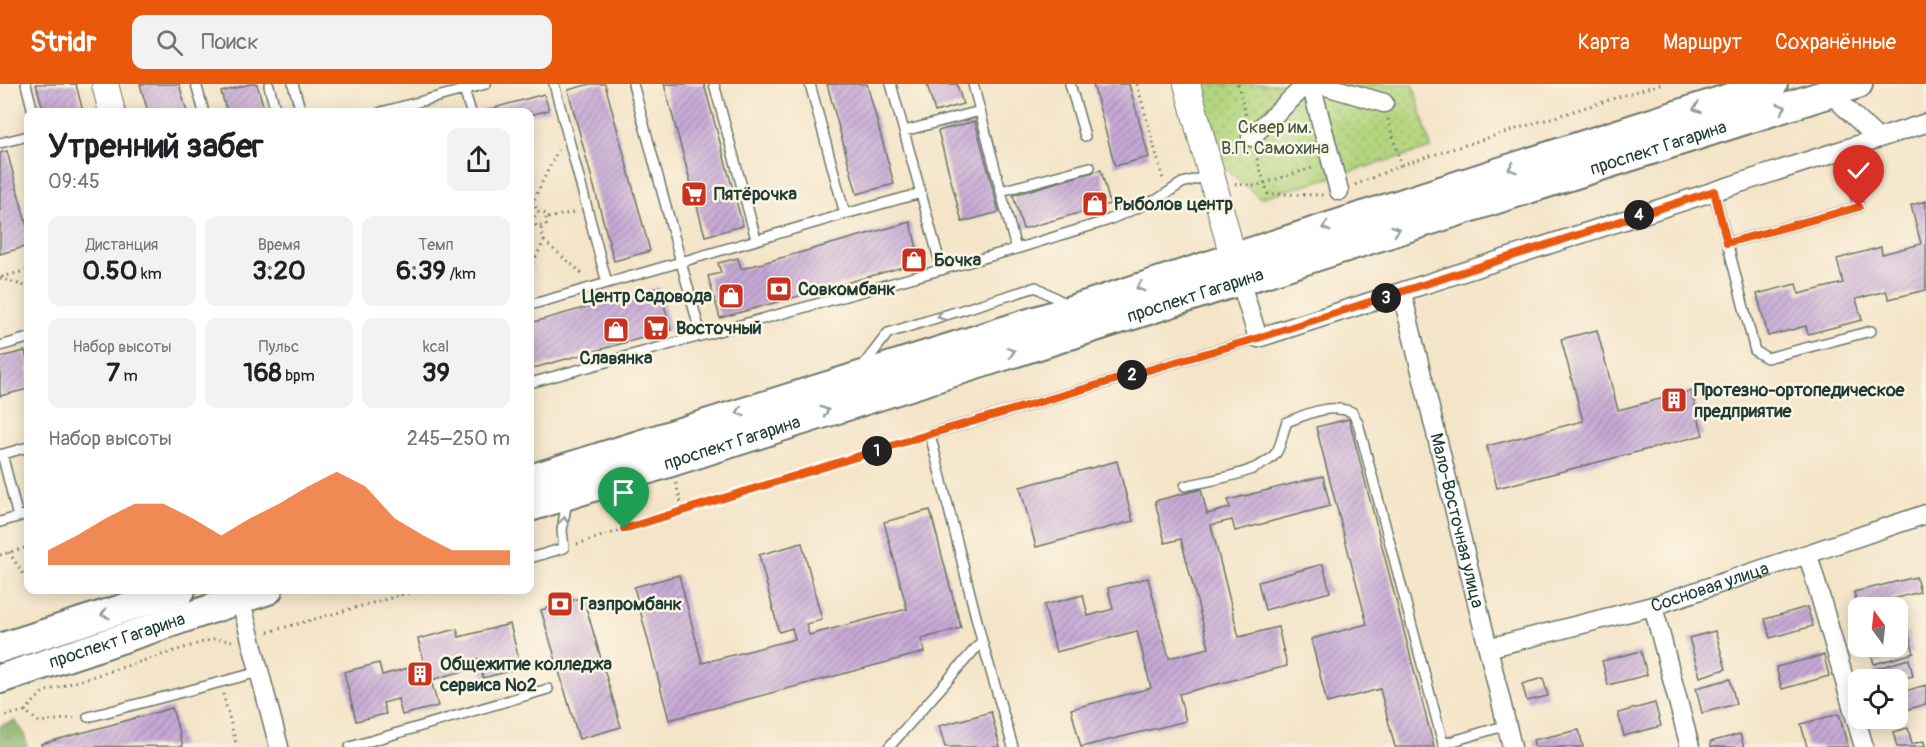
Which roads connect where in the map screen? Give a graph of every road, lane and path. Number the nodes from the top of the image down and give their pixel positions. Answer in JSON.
{"nodes":[{"id":1,"x":26,"y":84,"type":"edge"},
{"id":2,"x":105,"y":84,"type":"edge"},
{"id":3,"x":196,"y":84,"type":"edge"},
{"id":4,"x":293,"y":84,"type":"edge"},
{"id":5,"x":486,"y":84,"type":"edge"},
{"id":6,"x":554,"y":84,"type":"edge"},
{"id":7,"x":633,"y":84,"type":"edge"},
{"id":8,"x":714,"y":84,"type":"edge"},
{"id":9,"x":810,"y":84,"type":"edge"},
{"id":10,"x":891,"y":84,"type":"edge"},
{"id":11,"x":973,"y":84,"type":"edge"},
{"id":12,"x":1070,"y":84,"type":"edge"},
{"id":13,"x":1137,"y":84,"type":"edge"},
{"id":14,"x":1187,"y":84,"type":"edge"},
{"id":15,"x":1238,"y":84,"type":"edge"},
{"id":16,"x":1309,"y":84,"type":"edge"},
{"id":17,"x":1319,"y":84,"type":"edge"},
{"id":18,"x":1660,"y":84,"type":"edge"},
{"id":19,"x":1773,"y":84,"type":"edge"},
{"id":20,"x":1858,"y":84,"type":"edge"},
{"id":21,"x":269,"y":86,"type":"dead end"},
{"id":22,"x":464,"y":90,"type":"junction"},
{"id":23,"x":1830,"y":93,"type":"junction"},
{"id":24,"x":1384,"y":103,"type":"joint"},
{"id":25,"x":32,"y":108,"type":"edge"},
{"id":26,"x":111,"y":108,"type":"edge"},
{"id":27,"x":203,"y":108,"type":"edge"},
{"id":28,"x":275,"y":108,"type":"edge"},
{"id":29,"x":300,"y":108,"type":"edge"},
{"id":30,"x":394,"y":108,"type":"edge"},
{"id":31,"x":470,"y":108,"type":"edge"},
{"id":32,"x":980,"y":111,"type":"junction"},
{"id":33,"x":1926,"y":123,"type":"edge"},
{"id":34,"x":0,"y":131,"type":"edge"},
{"id":35,"x":904,"y":131,"type":"junction"},
{"id":36,"x":567,"y":133,"type":"junction"},
{"id":37,"x":1085,"y":136,"type":"dead end"},
{"id":38,"x":24,"y":137,"type":"edge"},
{"id":39,"x":1251,"y":137,"type":"junction"},
{"id":40,"x":1877,"y":138,"type":"junction"},
{"id":41,"x":2,"y":143,"type":"edge"},
{"id":42,"x":1840,"y":149,"type":"junction"},
{"id":43,"x":1331,"y":162,"type":"junction"},
{"id":44,"x":1401,"y":165,"type":"junction"},
{"id":45,"x":1090,"y":167,"type":"dead end"},
{"id":46,"x":1211,"y":175,"type":"junction"},
{"id":47,"x":1263,"y":183,"type":"junction"},
{"id":48,"x":1001,"y":191,"type":"junction"},
{"id":49,"x":1339,"y":191,"type":"junction"},
{"id":50,"x":1714,"y":191,"type":"junction"},
{"id":51,"x":1167,"y":192,"type":"junction"},
{"id":52,"x":921,"y":193,"type":"junction"},
{"id":53,"x":534,"y":199,"type":"joint"},
{"id":54,"x":587,"y":208,"type":"junction"},
{"id":55,"x":538,"y":212,"type":"junction"},
{"id":56,"x":845,"y":214,"type":"junction"},
{"id":57,"x":534,"y":217,"type":"edge"},
{"id":58,"x":548,"y":218,"type":"junction"},
{"id":59,"x":534,"y":225,"type":"edge"},
{"id":60,"x":541,"y":228,"type":"junction"},
{"id":61,"x":756,"y":239,"type":"junction"},
{"id":62,"x":544,"y":241,"type":"junction"},
{"id":63,"x":1727,"y":243,"type":"junction"},
{"id":64,"x":1016,"y":249,"type":"junction"},
{"id":65,"x":534,"y":260,"type":"edge"},
{"id":66,"x":681,"y":261,"type":"junction"},
{"id":67,"x":1236,"y":268,"type":"junction"},
{"id":68,"x":942,"y":270,"type":"junction"},
{"id":69,"x":24,"y":271,"type":"edge"},
{"id":70,"x":607,"y":283,"type":"junction"},
{"id":71,"x":24,"y":286,"type":"edge"},
{"id":72,"x":596,"y":286,"type":"junction"},
{"id":73,"x":1402,"y":293,"type":"junction"},
{"id":74,"x":534,"y":304,"type":"edge"},
{"id":75,"x":1870,"y":331,"type":"dead end"},
{"id":76,"x":701,"y":335,"type":"junction"},
{"id":77,"x":1258,"y":338,"type":"junction"},
{"id":78,"x":24,"y":339,"type":"edge"},
{"id":79,"x":0,"y":346,"type":"edge"},
{"id":80,"x":534,"y":382,"type":"edge"},
{"id":81,"x":930,"y":434,"type":"junction"},
{"id":82,"x":24,"y":448,"type":"edge"},
{"id":83,"x":1,"y":454,"type":"edge"},
{"id":84,"x":534,"y":478,"type":"edge"},
{"id":85,"x":675,"y":482,"type":"dead end"},
{"id":86,"x":1185,"y":486,"type":"dead end"},
{"id":87,"x":568,"y":494,"type":"junction"},
{"id":88,"x":534,"y":506,"type":"edge"},
{"id":89,"x":683,"y":511,"type":"junction"},
{"id":90,"x":1926,"y":514,"type":"edge"},
{"id":91,"x":24,"y":515,"type":"edge"},
{"id":92,"x":18,"y":517,"type":"junction"},
{"id":93,"x":0,"y":522,"type":"edge"},
{"id":94,"x":24,"y":548,"type":"edge"},
{"id":95,"x":564,"y":548,"type":"junction"},
{"id":96,"x":9,"y":552,"type":"junction"},
{"id":97,"x":0,"y":555,"type":"edge"},
{"id":98,"x":1808,"y":555,"type":"junction"},
{"id":99,"x":534,"y":557,"type":"edge"},
{"id":100,"x":24,"y":574,"type":"edge"},
{"id":101,"x":169,"y":594,"type":"edge"},
{"id":102,"x":239,"y":594,"type":"edge"},
{"id":103,"x":405,"y":594,"type":"edge"},
{"id":104,"x":1653,"y":606,"type":"junction"},
{"id":105,"x":250,"y":637,"type":"junction"},
{"id":106,"x":982,"y":641,"type":"junction"},
{"id":107,"x":0,"y":648,"type":"edge"},
{"id":108,"x":1488,"y":648,"type":"junction"},
{"id":109,"x":259,"y":672,"type":"junction"},
{"id":110,"x":0,"y":680,"type":"edge"},
{"id":111,"x":221,"y":683,"type":"junction"},
{"id":112,"x":548,"y":689,"type":"dead end"},
{"id":113,"x":25,"y":711,"type":"junction"},
{"id":114,"x":0,"y":717,"type":"edge"},
{"id":115,"x":88,"y":717,"type":"joint"},
{"id":116,"x":1507,"y":725,"type":"junction"},
{"id":117,"x":1444,"y":746,"type":"edge"},
{"id":118,"x":237,"y":747,"type":"edge"},
{"id":119,"x":279,"y":747,"type":"edge"},
{"id":120,"x":350,"y":747,"type":"edge"},
{"id":121,"x":889,"y":747,"type":"edge"},
{"id":122,"x":1013,"y":747,"type":"edge"},
{"id":123,"x":1512,"y":747,"type":"edge"},
{"id":124,"x":1690,"y":747,"type":"edge"},
{"id":125,"x":1864,"y":747,"type":"edge"}],
"edges":[{"from":1,"to":25,"type":"lane"},
{"from":2,"to":26,"type":"main road"},
{"from":3,"to":27,"type":"lane"},
{"from":4,"to":29,"type":"lane"},
{"from":5,"to":22,"type":"lane"},
{"from":6,"to":36,"type":"lane"},
{"from":7,"to":66,"type":"lane"},
{"from":8,"to":61,"type":"lane"},
{"from":9,"to":56,"type":"lane"},
{"from":10,"to":35,"type":"lane"},
{"from":11,"to":32,"type":"lane"},
{"from":12,"to":37,"type":"lane"},
{"from":13,"to":51,"type":"path"},
{"from":14,"to":46,"type":"main road"},
{"from":15,"to":39,"type":"path"},
{"from":16,"to":39,"type":"street"},
{"from":16,"to":43,"type":"street"},
{"from":17,"to":24,"type":"street"},
{"from":18,"to":44,"type":"path"},
{"from":19,"to":67,"type":"main road","name":"проспект Гагарина","one_way":true},
{"from":20,"to":23,"type":"main road","name":"проспект Гагарина"},
{"from":21,"to":28,"type":"lane"},
{"from":22,"to":30,"type":"lane"},
{"from":22,"to":31,"type":"lane"},
{"from":23,"to":40,"type":"street"},
{"from":67,"to":23,"type":"main road","name":"проспект Гагарина","one_way":true},
{"from":24,"to":44,"type":"path"},
{"from":32,"to":35,"type":"lane"},
{"from":32,"to":48,"type":"lane"},
{"from":33,"to":40,"type":"street"},
{"from":34,"to":41,"type":"lane"},
{"from":35,"to":52,"type":"lane"},
{"from":36,"to":53,"type":"path"},
{"from":36,"to":54,"type":"lane"},
{"from":38,"to":41,"type":"lane"},
{"from":39,"to":47,"type":"path"},
{"from":40,"to":42,"type":"street"},
{"from":42,"to":50,"type":"street"},
{"from":42,"to":63,"type":"lane"},
{"from":43,"to":47,"type":"path"},
{"from":43,"to":49,"type":"street"},
{"from":44,"to":49,"type":"path"},
{"from":45,"to":48,"type":"lane"},
{"from":46,"to":51,"type":"lane"},
{"from":46,"to":67,"type":"main road"},
{"from":47,"to":49,"type":"path"},
{"from":48,"to":64,"type":"lane"},
{"from":50,"to":63,"type":"lane"},
{"from":50,"to":73,"type":"street"},
{"from":51,"to":64,"type":"lane"},
{"from":52,"to":56,"type":"lane"},
{"from":52,"to":68,"type":"lane"},
{"from":53,"to":55,"type":"path"},
{"from":54,"to":58,"type":"path"},
{"from":54,"to":70,"type":"lane"},
{"from":55,"to":57,"type":"path"},
{"from":55,"to":58,"type":"path"},
{"from":56,"to":61,"type":"lane"},
{"from":58,"to":60,"type":"path"},
{"from":59,"to":60,"type":"path"},
{"from":60,"to":62,"type":"path"},
{"from":61,"to":66,"type":"lane"},
{"from":62,"to":65,"type":"path"},
{"from":62,"to":72,"type":"path"},
{"from":63,"to":75,"type":"lane"},
{"from":64,"to":68,"type":"lane"},
{"from":66,"to":70,"type":"lane"},
{"from":66,"to":76,"type":"lane"},
{"from":67,"to":77,"type":"street"},
{"from":67,"to":84,"type":"main road","name":"проспект Гагарина","one_way":true},
{"from":87,"to":67,"type":"main road","name":"проспект Гагарина","one_way":true},
{"from":68,"to":76,"type":"lane"},
{"from":69,"to":71,"type":"path"},
{"from":70,"to":72,"type":"lane"},
{"from":72,"to":74,"type":"lane"},
{"from":73,"to":77,"type":"street"},
{"from":73,"to":108,"type":"street","name":"Мало-Восточная улица"},
{"from":76,"to":80,"type":"lane"},
{"from":77,"to":81,"type":"lane"},
{"from":78,"to":79,"type":"lane"},
{"from":81,"to":89,"type":"path"},
{"from":81,"to":106,"type":"lane"},
{"from":82,"to":83,"type":"lane"},
{"from":83,"to":92,"type":"lane"},
{"from":85,"to":89,"type":"path"},
{"from":86,"to":117,"type":"lane"},
{"from":87,"to":88,"type":"main road","name":"проспект Гагарина"},
{"from":95,"to":87,"type":"lane","one_way":true},
{"from":89,"to":95,"type":"path"},
{"from":90,"to":98,"type":"street","name":"Сосновая улица"},
{"from":91,"to":92,"type":"lane"},
{"from":92,"to":93,"type":"lane"},
{"from":94,"to":96,"type":"path"},
{"from":95,"to":99,"type":"lane"},
{"from":96,"to":97,"type":"path"},
{"from":96,"to":100,"type":"path"},
{"from":98,"to":104,"type":"street","name":"Сосновая улица"},
{"from":98,"to":125,"type":"street"},
{"from":101,"to":107,"type":"main road","name":"проспект Гагарина","one_way":true},
{"from":102,"to":105,"type":"street"},
{"from":102,"to":110,"type":"main road","name":"проспект Гагарина"},
{"from":103,"to":105,"type":"path"},
{"from":104,"to":108,"type":"street","name":"Сосновая улица"},
{"from":104,"to":124,"type":"street"},
{"from":105,"to":109,"type":"street"},
{"from":105,"to":113,"type":"path"},
{"from":106,"to":121,"type":"lane"},
{"from":106,"to":122,"type":"lane"},
{"from":108,"to":116,"type":"street","name":"Мало-Восточная улица"},
{"from":109,"to":111,"type":"lane"},
{"from":109,"to":119,"type":"street"},
{"from":111,"to":115,"type":"lane"},
{"from":111,"to":118,"type":"path"},
{"from":112,"to":120,"type":"lane"},
{"from":113,"to":114,"type":"path"},
{"from":113,"to":115,"type":"path"},
{"from":116,"to":117,"type":"lane"},
{"from":116,"to":123,"type":"street","name":"Мало-Восточная улица"}]}
